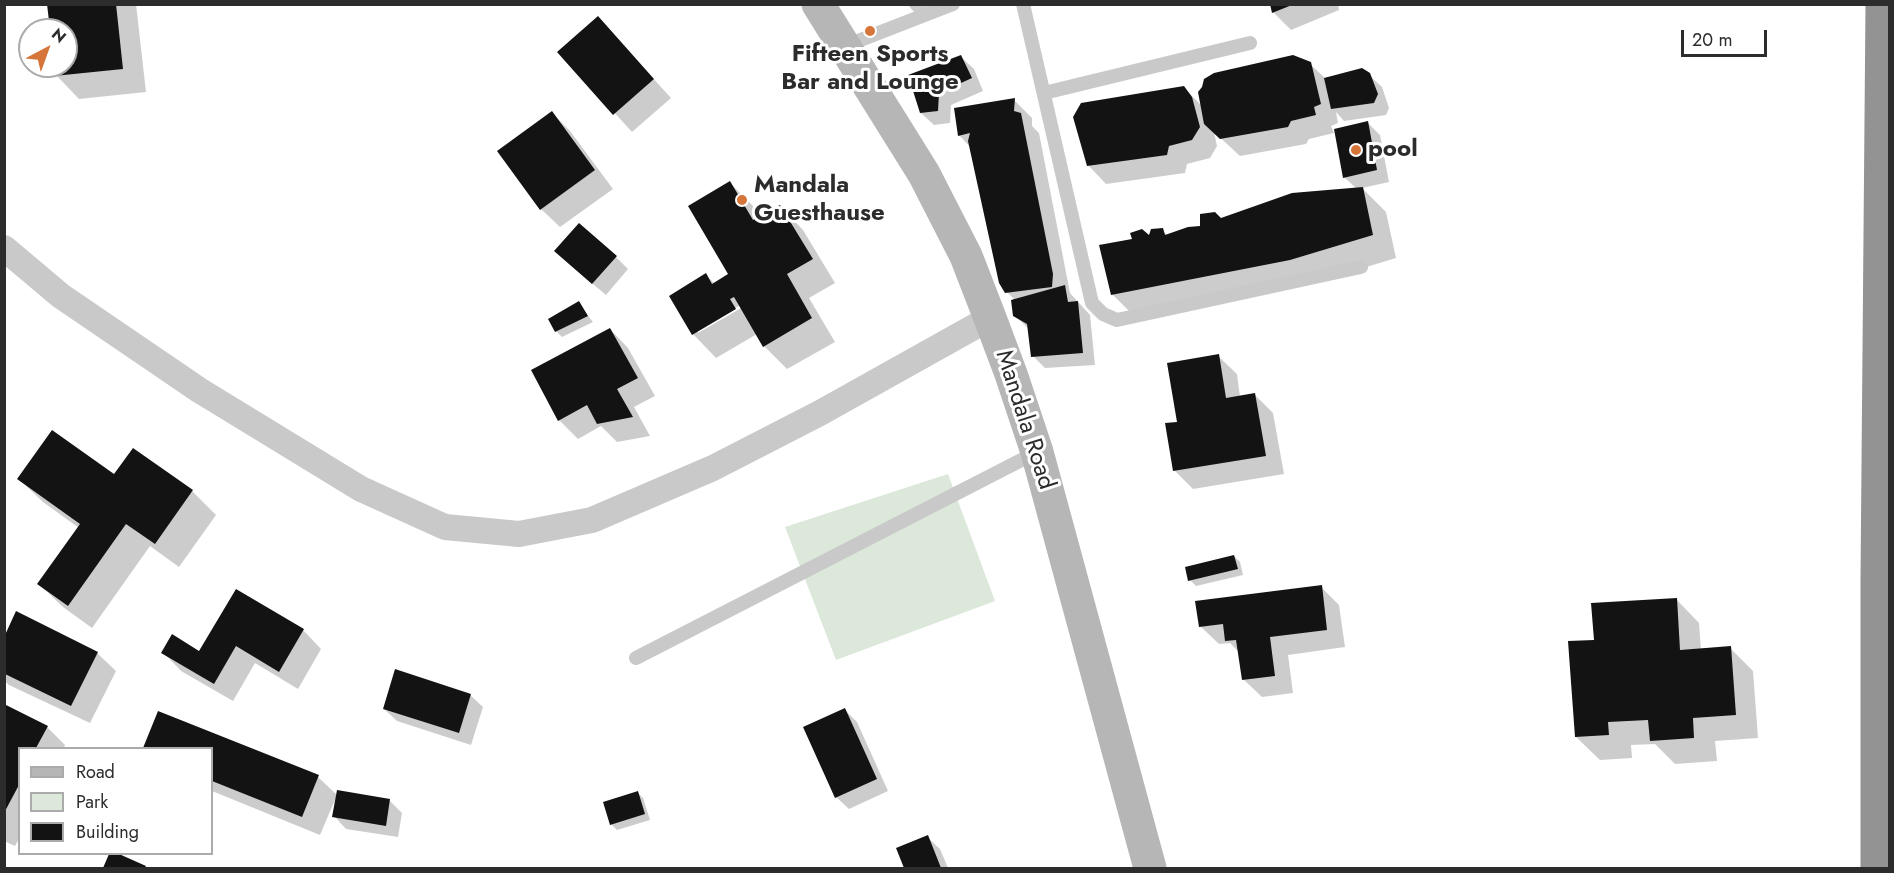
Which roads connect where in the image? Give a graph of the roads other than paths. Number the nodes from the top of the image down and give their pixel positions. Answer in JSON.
{"nodes":[{"id":1,"x":818,"y":4,"type":"edge"},
{"id":2,"x":953,"y":4,"type":"edge"},
{"id":3,"x":1023,"y":4,"type":"edge"},
{"id":4,"x":1882,"y":4,"type":"edge"},
{"id":5,"x":1250,"y":43,"type":"dead end"},
{"id":6,"x":845,"y":46,"type":"junction"},
{"id":7,"x":1044,"y":93,"type":"junction"},
{"id":8,"x":4,"y":248,"type":"edge"},
{"id":9,"x":1361,"y":267,"type":"dead end"},
{"id":10,"x":990,"y":318,"type":"junction"},
{"id":11,"x":1037,"y":452,"type":"junction"},
{"id":12,"x":636,"y":658,"type":"dead end"},
{"id":13,"x":1150,"y":868,"type":"edge"},
{"id":14,"x":1877,"y":868,"type":"edge"}],
"edges":[{"from":1,"to":6,"type":"street","name":"Mandala Road"},
{"from":2,"to":6,"type":"lane"},
{"from":3,"to":7,"type":"lane"},
{"from":4,"to":14,"type":"highway"},
{"from":5,"to":7,"type":"lane"},
{"from":6,"to":10,"type":"street","name":"Mandala Road"},
{"from":7,"to":9,"type":"lane"},
{"from":8,"to":10,"type":"street"},
{"from":10,"to":11,"type":"street","name":"Mandala Road"},
{"from":11,"to":12,"type":"lane"},
{"from":11,"to":13,"type":"street","name":"Mandala Road"}]}
